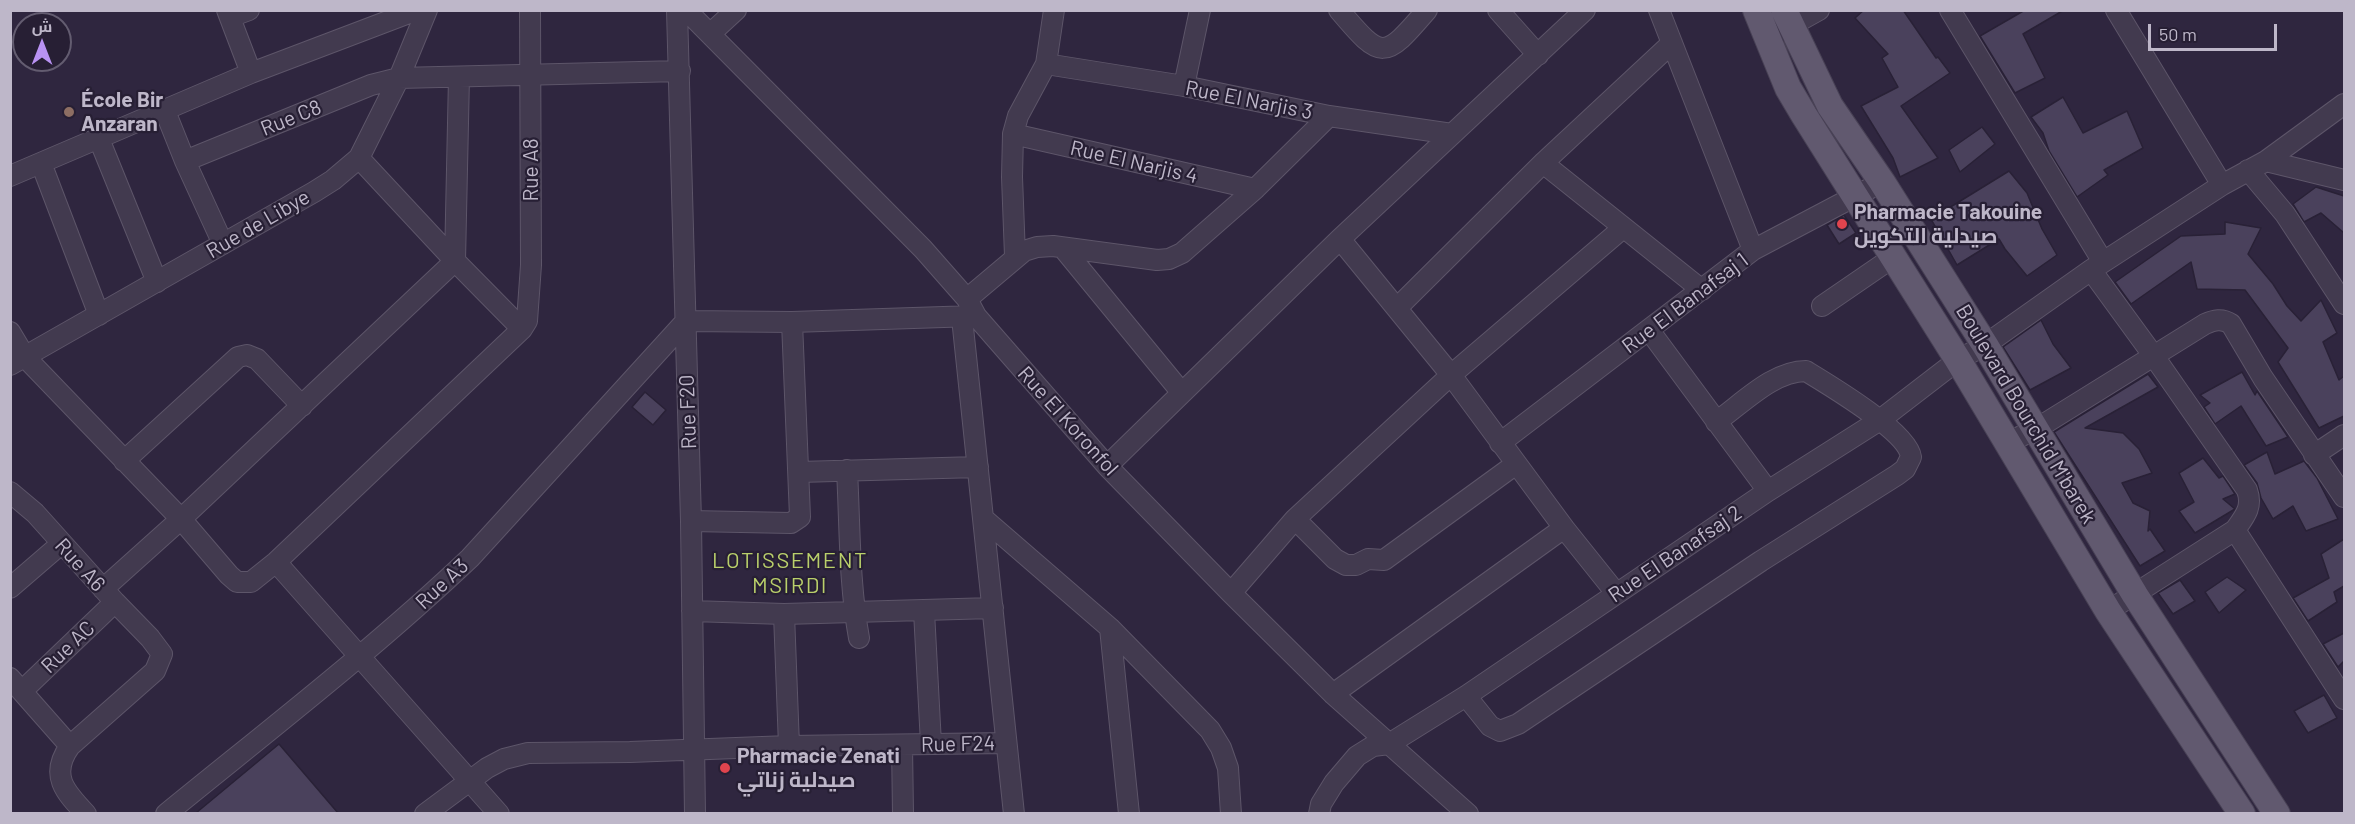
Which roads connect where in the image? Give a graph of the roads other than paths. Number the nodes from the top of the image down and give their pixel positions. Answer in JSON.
{"nodes":[{"id":1,"x":249,"y":10,"type":"edge"},
{"id":2,"x":417,"y":10,"type":"edge"},
{"id":3,"x":427,"y":10,"type":"edge"},
{"id":4,"x":530,"y":10,"type":"edge"},
{"id":5,"x":677,"y":10,"type":"edge"},
{"id":6,"x":687,"y":10,"type":"edge"},
{"id":7,"x":736,"y":10,"type":"edge"},
{"id":8,"x":1054,"y":10,"type":"edge"},
{"id":9,"x":1200,"y":10,"type":"edge"},
{"id":10,"x":1339,"y":10,"type":"edge"},
{"id":11,"x":1427,"y":10,"type":"edge"},
{"id":12,"x":1498,"y":10,"type":"edge"},
{"id":13,"x":1585,"y":10,"type":"edge"},
{"id":14,"x":1659,"y":10,"type":"edge"},
{"id":15,"x":1756,"y":10,"type":"edge"},
{"id":16,"x":1819,"y":10,"type":"edge"},
{"id":17,"x":1950,"y":10,"type":"edge"},
{"id":18,"x":2116,"y":10,"type":"edge"},
{"id":19,"x":228,"y":14,"type":"edge"},
{"id":20,"x":1787,"y":19,"type":"edge"},
{"id":21,"x":710,"y":34,"type":"junction"},
{"id":22,"x":1767,"y":39,"type":"junction"},
{"id":23,"x":1671,"y":43,"type":"junction"},
{"id":24,"x":1538,"y":55,"type":"junction"},
{"id":25,"x":1046,"y":64,"type":"junction"},
{"id":26,"x":680,"y":72,"type":"junction"},
{"id":27,"x":251,"y":73,"type":"junction"},
{"id":28,"x":531,"y":75,"type":"junction"},
{"id":29,"x":459,"y":77,"type":"junction"},
{"id":30,"x":399,"y":78,"type":"junction"},
{"id":31,"x":1184,"y":86,"type":"junction"},
{"id":32,"x":2344,"y":104,"type":"edge"},
{"id":33,"x":165,"y":111,"type":"junction"},
{"id":34,"x":1329,"y":116,"type":"junction"},
{"id":35,"x":1013,"y":134,"type":"junction"},
{"id":36,"x":1452,"y":134,"type":"junction"},
{"id":37,"x":99,"y":139,"type":"junction"},
{"id":38,"x":359,"y":158,"type":"junction"},
{"id":39,"x":185,"y":161,"type":"junction"},
{"id":40,"x":2266,"y":161,"type":"junction"},
{"id":41,"x":40,"y":163,"type":"junction"},
{"id":42,"x":1544,"y":163,"type":"junction"},
{"id":43,"x":2248,"y":170,"type":"junction"},
{"id":44,"x":10,"y":176,"type":"edge"},
{"id":45,"x":2344,"y":180,"type":"edge"},
{"id":46,"x":1882,"y":182,"type":"junction"},
{"id":47,"x":2222,"y":185,"type":"junction"},
{"id":48,"x":1255,"y":189,"type":"junction"},
{"id":49,"x":1854,"y":197,"type":"junction"},
{"id":50,"x":1623,"y":228,"type":"junction"},
{"id":51,"x":1340,"y":239,"type":"junction"},
{"id":52,"x":223,"y":244,"type":"junction"},
{"id":53,"x":1063,"y":248,"type":"junction"},
{"id":54,"x":1753,"y":250,"type":"junction"},
{"id":55,"x":1015,"y":256,"type":"junction"},
{"id":56,"x":1892,"y":258,"type":"junction"},
{"id":57,"x":455,"y":261,"type":"junction"},
{"id":58,"x":2097,"y":266,"type":"junction"},
{"id":59,"x":157,"y":282,"type":"junction"},
{"id":60,"x":1702,"y":290,"type":"junction"},
{"id":61,"x":2344,"y":304,"type":"edge"},
{"id":62,"x":1822,"y":306,"type":"dead end"},
{"id":63,"x":1397,"y":308,"type":"junction"},
{"id":64,"x":968,"y":311,"type":"junction"},
{"id":65,"x":99,"y":315,"type":"junction"},
{"id":66,"x":686,"y":321,"type":"junction"},
{"id":67,"x":792,"y":322,"type":"junction"},
{"id":68,"x":522,"y":329,"type":"junction"},
{"id":69,"x":1649,"y":330,"type":"junction"},
{"id":70,"x":10,"y":332,"type":"edge"},
{"id":71,"x":1985,"y":345,"type":"junction"},
{"id":72,"x":2153,"y":355,"type":"junction"},
{"id":73,"x":1958,"y":360,"type":"junction"},
{"id":74,"x":18,"y":361,"type":"edge"},
{"id":75,"x":1451,"y":375,"type":"junction"},
{"id":76,"x":1182,"y":393,"type":"junction"},
{"id":77,"x":302,"y":406,"type":"junction"},
{"id":78,"x":1880,"y":420,"type":"junction"},
{"id":79,"x":1716,"y":422,"type":"junction"},
{"id":80,"x":2036,"y":429,"type":"junction"},
{"id":81,"x":2344,"y":435,"type":"edge"},
{"id":82,"x":1500,"y":443,"type":"junction"},
{"id":83,"x":2007,"y":443,"type":"junction"},
{"id":84,"x":2314,"y":455,"type":"junction"},
{"id":85,"x":124,"y":461,"type":"junction"},
{"id":86,"x":1516,"y":464,"type":"junction"},
{"id":87,"x":1107,"y":466,"type":"junction"},
{"id":88,"x":978,"y":467,"type":"junction"},
{"id":89,"x":847,"y":470,"type":"junction"},
{"id":90,"x":799,"y":472,"type":"junction"},
{"id":91,"x":1768,"y":491,"type":"junction"},
{"id":92,"x":10,"y":492,"type":"edge"},
{"id":93,"x":2344,"y":497,"type":"edge"},
{"id":94,"x":181,"y":519,"type":"junction"},
{"id":95,"x":984,"y":519,"type":"junction"},
{"id":96,"x":1295,"y":519,"type":"junction"},
{"id":97,"x":691,"y":520,"type":"junction"},
{"id":98,"x":1564,"y":528,"type":"junction"},
{"id":99,"x":2235,"y":530,"type":"junction"},
{"id":100,"x":61,"y":544,"type":"junction"},
{"id":101,"x":276,"y":562,"type":"junction"},
{"id":102,"x":10,"y":588,"type":"edge"},
{"id":103,"x":1231,"y":593,"type":"junction"},
{"id":104,"x":1616,"y":593,"type":"junction"},
{"id":105,"x":2135,"y":595,"type":"junction"},
{"id":106,"x":109,"y":596,"type":"junction"},
{"id":107,"x":993,"y":608,"type":"junction"},
{"id":108,"x":692,"y":611,"type":"junction"},
{"id":109,"x":924,"y":611,"type":"junction"},
{"id":110,"x":2108,"y":611,"type":"junction"},
{"id":111,"x":855,"y":612,"type":"junction"},
{"id":112,"x":784,"y":614,"type":"junction"},
{"id":113,"x":1110,"y":628,"type":"junction"},
{"id":114,"x":859,"y":638,"type":"dead end"},
{"id":115,"x":359,"y":657,"type":"junction"},
{"id":116,"x":16,"y":684,"type":"edge"},
{"id":117,"x":1333,"y":694,"type":"junction"},
{"id":118,"x":1466,"y":696,"type":"junction"},
{"id":119,"x":2344,"y":699,"type":"edge"},
{"id":120,"x":1006,"y":743,"type":"junction"},
{"id":121,"x":932,"y":744,"type":"junction"},
{"id":122,"x":1389,"y":744,"type":"junction"},
{"id":123,"x":902,"y":745,"type":"junction"},
{"id":124,"x":70,"y":746,"type":"junction"},
{"id":125,"x":789,"y":746,"type":"junction"},
{"id":126,"x":694,"y":748,"type":"junction"},
{"id":127,"x":2246,"y":766,"type":"junction"},
{"id":128,"x":470,"y":779,"type":"junction"},
{"id":129,"x":2221,"y":782,"type":"junction"},
{"id":130,"x":86,"y":813,"type":"edge"},
{"id":131,"x":166,"y":813,"type":"edge"},
{"id":132,"x":425,"y":813,"type":"edge"},
{"id":133,"x":499,"y":813,"type":"edge"},
{"id":134,"x":695,"y":813,"type":"edge"},
{"id":135,"x":903,"y":813,"type":"edge"},
{"id":136,"x":1014,"y":813,"type":"edge"},
{"id":137,"x":1129,"y":813,"type":"edge"},
{"id":138,"x":1232,"y":813,"type":"edge"},
{"id":139,"x":1319,"y":813,"type":"edge"},
{"id":140,"x":1468,"y":813,"type":"edge"},
{"id":141,"x":2242,"y":813,"type":"edge"},
{"id":142,"x":2277,"y":813,"type":"edge"}],
"edges":[{"from":1,"to":19,"type":"street"},
{"from":2,"to":27,"type":"street"},
{"from":3,"to":30,"type":"street","name":"Rue de Libye"},
{"from":4,"to":28,"type":"street","name":"Rue A8"},
{"from":5,"to":26,"type":"street","name":"Rue F20"},
{"from":6,"to":21,"type":"street","name":"Rue El Koronfol"},
{"from":7,"to":21,"type":"street"},
{"from":8,"to":25,"type":"street"},
{"from":9,"to":31,"type":"street"},
{"from":10,"to":11,"type":"street"},
{"from":12,"to":24,"type":"street"},
{"from":13,"to":24,"type":"street"},
{"from":14,"to":23,"type":"street"},
{"from":15,"to":22,"type":"main road","name":"Boulevard Bourchid M'barek"},
{"from":16,"to":20,"type":"street"},
{"from":17,"to":58,"type":"street"},
{"from":18,"to":47,"type":"street"},
{"from":19,"to":27,"type":"street"},
{"from":20,"to":22,"type":"street"},
{"from":20,"to":46,"type":"main road","name":"Boulevard Bourchid M'barek"},
{"from":21,"to":64,"type":"street","name":"Rue El Koronfol"},
{"from":22,"to":49,"type":"main road","name":"Boulevard Bourchid M'barek"},
{"from":23,"to":42,"type":"street"},
{"from":23,"to":54,"type":"street"},
{"from":24,"to":36,"type":"street"},
{"from":25,"to":31,"type":"street","name":"Rue El Narjis 3"},
{"from":25,"to":35,"type":"street"},
{"from":26,"to":28,"type":"street","name":"Rue C8"},
{"from":26,"to":66,"type":"street","name":"Rue F20"},
{"from":27,"to":33,"type":"street"},
{"from":28,"to":29,"type":"street","name":"Rue C8"},
{"from":28,"to":68,"type":"street","name":"Rue A8"},
{"from":29,"to":30,"type":"street","name":"Rue C8"},
{"from":29,"to":57,"type":"street"},
{"from":30,"to":38,"type":"street","name":"Rue de Libye"},
{"from":30,"to":39,"type":"street","name":"Rue C8"},
{"from":31,"to":34,"type":"street","name":"Rue El Narjis 3"},
{"from":32,"to":40,"type":"street","name":"Rue El Banafsaj 2"},
{"from":33,"to":37,"type":"street"},
{"from":33,"to":39,"type":"street"},
{"from":34,"to":36,"type":"street","name":"Rue El Narjis 3"},
{"from":34,"to":48,"type":"street"},
{"from":35,"to":48,"type":"street","name":"Rue El Narjis 4"},
{"from":35,"to":55,"type":"street"},
{"from":36,"to":51,"type":"street"},
{"from":37,"to":41,"type":"street"},
{"from":37,"to":59,"type":"street"},
{"from":38,"to":52,"type":"street","name":"Rue de Libye"},
{"from":38,"to":57,"type":"street"},
{"from":39,"to":52,"type":"street"},
{"from":40,"to":43,"type":"street","name":"Rue El Banafsaj 2"},
{"from":40,"to":45,"type":"street"},
{"from":41,"to":44,"type":"street"},
{"from":41,"to":65,"type":"street"},
{"from":42,"to":50,"type":"street"},
{"from":42,"to":63,"type":"street"},
{"from":43,"to":47,"type":"street","name":"Rue El Banafsaj 2"},
{"from":43,"to":61,"type":"street"},
{"from":46,"to":49,"type":"street","name":"Rue El Banafsaj 1"},
{"from":46,"to":71,"type":"main road","name":"Boulevard Bourchid M'barek"},
{"from":47,"to":58,"type":"street","name":"Rue El Banafsaj 2"},
{"from":48,"to":53,"type":"street"},
{"from":49,"to":54,"type":"street","name":"Rue El Banafsaj 1"},
{"from":49,"to":56,"type":"main road","name":"Boulevard Bourchid M'barek"},
{"from":50,"to":60,"type":"street"},
{"from":50,"to":75,"type":"street"},
{"from":51,"to":63,"type":"street"},
{"from":51,"to":76,"type":"street"},
{"from":52,"to":59,"type":"street","name":"Rue de Libye"},
{"from":53,"to":55,"type":"street"},
{"from":53,"to":76,"type":"street"},
{"from":54,"to":60,"type":"street","name":"Rue El Banafsaj 1"},
{"from":55,"to":64,"type":"street"},
{"from":56,"to":62,"type":"street"},
{"from":56,"to":73,"type":"main road","name":"Boulevard Bourchid M'barek"},
{"from":57,"to":68,"type":"street"},
{"from":57,"to":77,"type":"street","name":"Rue AC"},
{"from":58,"to":71,"type":"street","name":"Rue El Banafsaj 2"},
{"from":58,"to":72,"type":"street"},
{"from":59,"to":65,"type":"street","name":"Rue de Libye"},
{"from":60,"to":69,"type":"street","name":"Rue El Banafsaj 1"},
{"from":63,"to":75,"type":"street"},
{"from":64,"to":67,"type":"street"},
{"from":64,"to":87,"type":"street","name":"Rue El Koronfol"},
{"from":64,"to":88,"type":"street"},
{"from":65,"to":74,"type":"street","name":"Rue de Libye"},
{"from":66,"to":67,"type":"street"},
{"from":66,"to":97,"type":"street","name":"Rue F20"},
{"from":66,"to":115,"type":"street","name":"Rue A3"},
{"from":67,"to":90,"type":"street"},
{"from":68,"to":101,"type":"street"},
{"from":69,"to":79,"type":"street"},
{"from":69,"to":82,"type":"street","name":"Rue El Banafsaj 1"},
{"from":70,"to":74,"type":"street"},
{"from":71,"to":73,"type":"street","name":"Rue El Banafsaj 2"},
{"from":71,"to":80,"type":"main road","name":"Boulevard Bourchid M'barek"},
{"from":72,"to":80,"type":"street"},
{"from":72,"to":84,"type":"street"},
{"from":72,"to":99,"type":"street"},
{"from":73,"to":78,"type":"street","name":"Rue El Banafsaj 2"},
{"from":73,"to":83,"type":"main road","name":"Boulevard Bourchid M'barek"},
{"from":74,"to":85,"type":"street"},
{"from":75,"to":82,"type":"street"},
{"from":75,"to":96,"type":"street"},
{"from":76,"to":87,"type":"street"},
{"from":77,"to":85,"type":"street"},
{"from":77,"to":94,"type":"street","name":"Rue AC"},
{"from":78,"to":79,"type":"street"},
{"from":78,"to":91,"type":"street","name":"Rue El Banafsaj 2"},
{"from":78,"to":118,"type":"street"},
{"from":79,"to":91,"type":"street"},
{"from":80,"to":83,"type":"street"},
{"from":80,"to":105,"type":"main road","name":"Boulevard Bourchid M'barek"},
{"from":81,"to":84,"type":"street"},
{"from":82,"to":86,"type":"street"},
{"from":83,"to":110,"type":"main road","name":"Boulevard Bourchid M'barek"},
{"from":84,"to":93,"type":"street"},
{"from":85,"to":94,"type":"street"},
{"from":86,"to":96,"type":"street"},
{"from":86,"to":98,"type":"street"},
{"from":87,"to":103,"type":"street","name":"Rue El Koronfol"},
{"from":88,"to":89,"type":"street"},
{"from":88,"to":95,"type":"street"},
{"from":89,"to":90,"type":"street"},
{"from":89,"to":111,"type":"street"},
{"from":90,"to":97,"type":"street"},
{"from":91,"to":104,"type":"street","name":"Rue El Banafsaj 2"},
{"from":92,"to":100,"type":"street","name":"Rue A6"},
{"from":94,"to":101,"type":"street"},
{"from":94,"to":106,"type":"street","name":"Rue AC"},
{"from":95,"to":107,"type":"street"},
{"from":95,"to":113,"type":"street"},
{"from":96,"to":103,"type":"street"},
{"from":97,"to":108,"type":"street","name":"Rue F20"},
{"from":98,"to":104,"type":"street"},
{"from":98,"to":117,"type":"street"},
{"from":99,"to":105,"type":"street"},
{"from":99,"to":119,"type":"street"},
{"from":100,"to":102,"type":"street"},
{"from":100,"to":106,"type":"street","name":"Rue A6"},
{"from":101,"to":115,"type":"street"},
{"from":103,"to":117,"type":"street","name":"Rue El Koronfol"},
{"from":104,"to":118,"type":"street","name":"Rue El Banafsaj 2"},
{"from":105,"to":110,"type":"street"},
{"from":105,"to":127,"type":"main road","name":"Boulevard Bourchid M'barek"},
{"from":106,"to":116,"type":"street","name":"Rue AC"},
{"from":106,"to":124,"type":"street","name":"Rue A6"},
{"from":107,"to":109,"type":"street"},
{"from":107,"to":120,"type":"street"},
{"from":108,"to":112,"type":"street"},
{"from":108,"to":126,"type":"street","name":"Rue F20"},
{"from":109,"to":111,"type":"street"},
{"from":109,"to":121,"type":"street"},
{"from":110,"to":129,"type":"main road","name":"Boulevard Bourchid M'barek"},
{"from":111,"to":112,"type":"street"},
{"from":111,"to":114,"type":"street"},
{"from":112,"to":125,"type":"street"},
{"from":113,"to":137,"type":"street"},
{"from":113,"to":138,"type":"street"},
{"from":115,"to":128,"type":"street"},
{"from":115,"to":131,"type":"street","name":"Rue A3"},
{"from":116,"to":124,"type":"street"},
{"from":117,"to":122,"type":"street","name":"Rue El Koronfol"},
{"from":118,"to":122,"type":"street","name":"Rue El Banafsaj 2"},
{"from":120,"to":121,"type":"street","name":"Rue F24"},
{"from":120,"to":136,"type":"street"},
{"from":121,"to":123,"type":"street","name":"Rue F24"},
{"from":122,"to":139,"type":"street","name":"Rue El Banafsaj 2"},
{"from":122,"to":140,"type":"street","name":"Rue El Koronfol"},
{"from":123,"to":125,"type":"street","name":"Rue F24"},
{"from":123,"to":135,"type":"street"},
{"from":124,"to":130,"type":"street"},
{"from":125,"to":126,"type":"street","name":"Rue F24"},
{"from":126,"to":128,"type":"street","name":"Rue F24"},
{"from":126,"to":134,"type":"street","name":"Rue F20"},
{"from":127,"to":129,"type":"main road"},
{"from":127,"to":142,"type":"main road","name":"Boulevard Bourchid M'barek"},
{"from":128,"to":132,"type":"street","name":"Rue F24"},
{"from":128,"to":133,"type":"street"},
{"from":129,"to":141,"type":"main road","name":"Boulevard Bourchid M'barek"}]}
